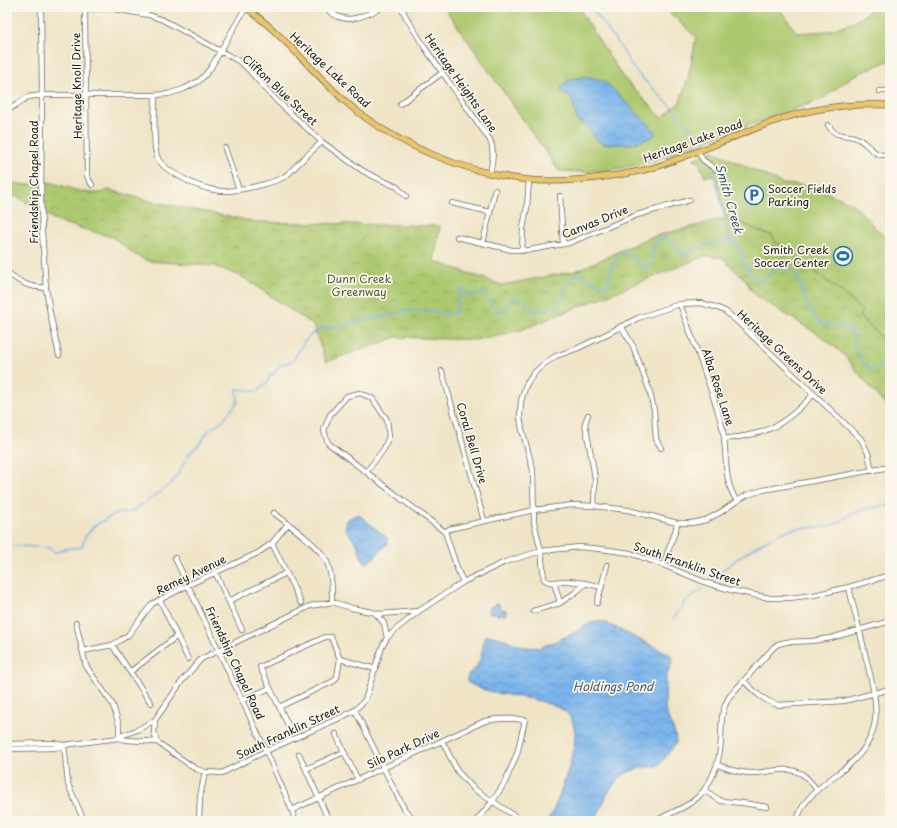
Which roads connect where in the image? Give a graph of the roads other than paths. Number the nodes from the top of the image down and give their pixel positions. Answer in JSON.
{"nodes":[{"id":1,"x":41,"y":7,"type":"edge"},
{"id":2,"x":246,"y":7,"type":"edge"},
{"id":3,"x":325,"y":7,"type":"edge"},
{"id":4,"x":383,"y":7,"type":"edge"},
{"id":5,"x":401,"y":7,"type":"edge"},
{"id":6,"x":221,"y":52,"type":"junction"},
{"id":7,"x":442,"y":73,"type":"junction"},
{"id":8,"x":879,"y":91,"type":"dead end"},
{"id":9,"x":890,"y":91,"type":"edge"},
{"id":10,"x":155,"y":95,"type":"junction"},
{"id":11,"x":42,"y":96,"type":"junction"},
{"id":12,"x":86,"y":96,"type":"junction"},
{"id":13,"x":400,"y":104,"type":"dead end"},
{"id":14,"x":890,"y":105,"type":"edge"},
{"id":15,"x":7,"y":111,"type":"edge"},
{"id":16,"x":828,"y":125,"type":"dead end"},
{"id":17,"x":322,"y":142,"type":"junction"},
{"id":18,"x":225,"y":148,"type":"dead end"},
{"id":19,"x":698,"y":151,"type":"junction"},
{"id":20,"x":890,"y":154,"type":"edge"},
{"id":21,"x":721,"y":173,"type":"dead end"},
{"id":22,"x":490,"y":174,"type":"junction"},
{"id":23,"x":529,"y":180,"type":"junction"},
{"id":24,"x":92,"y":185,"type":"dead end"},
{"id":25,"x":239,"y":190,"type":"junction"},
{"id":26,"x":495,"y":190,"type":"dead end"},
{"id":27,"x":406,"y":196,"type":"dead end"},
{"id":28,"x":560,"y":196,"type":"dead end"},
{"id":29,"x":690,"y":200,"type":"dead end"},
{"id":30,"x":452,"y":203,"type":"dead end"},
{"id":31,"x":490,"y":212,"type":"junction"},
{"id":32,"x":457,"y":237,"type":"dead end"},
{"id":33,"x":483,"y":243,"type":"junction"},
{"id":34,"x":563,"y":244,"type":"junction"},
{"id":35,"x":522,"y":251,"type":"junction"},
{"id":36,"x":7,"y":272,"type":"edge"},
{"id":37,"x":46,"y":288,"type":"junction"},
{"id":38,"x":680,"y":304,"type":"junction"},
{"id":39,"x":621,"y":326,"type":"junction"},
{"id":40,"x":60,"y":355,"type":"dead end"},
{"id":41,"x":442,"y":371,"type":"dead end"},
{"id":42,"x":814,"y":394,"type":"junction"},
{"id":43,"x":588,"y":415,"type":"dead end"},
{"id":44,"x":724,"y":439,"type":"junction"},
{"id":45,"x":661,"y":448,"type":"dead end"},
{"id":46,"x":890,"y":468,"type":"edge"},
{"id":47,"x":872,"y":471,"type":"junction"},
{"id":48,"x":366,"y":472,"type":"junction"},
{"id":49,"x":737,"y":501,"type":"junction"},
{"id":50,"x":594,"y":506,"type":"junction"},
{"id":51,"x":534,"y":510,"type":"junction"},
{"id":52,"x":274,"y":513,"type":"dead end"},
{"id":53,"x":484,"y":521,"type":"junction"},
{"id":54,"x":677,"y":523,"type":"junction"},
{"id":55,"x":288,"y":524,"type":"junction"},
{"id":56,"x":445,"y":532,"type":"junction"},
{"id":57,"x":272,"y":543,"type":"junction"},
{"id":58,"x":541,"y":551,"type":"junction"},
{"id":59,"x":175,"y":558,"type":"dead end"},
{"id":60,"x":607,"y":565,"type":"dead end"},
{"id":61,"x":663,"y":565,"type":"junction"},
{"id":62,"x":215,"y":572,"type":"junction"},
{"id":63,"x":286,"y":573,"type":"junction"},
{"id":64,"x":890,"y":575,"type":"edge"},
{"id":65,"x":463,"y":582,"type":"junction"},
{"id":66,"x":554,"y":582,"type":"junction"},
{"id":67,"x":586,"y":583,"type":"junction"},
{"id":68,"x":188,"y":585,"type":"junction"},
{"id":69,"x":602,"y":587,"type":"junction"},
{"id":70,"x":849,"y":587,"type":"junction"},
{"id":71,"x":160,"y":600,"type":"junction"},
{"id":72,"x":229,"y":601,"type":"junction"},
{"id":73,"x":332,"y":602,"type":"junction"},
{"id":74,"x":301,"y":603,"type":"dead end"},
{"id":75,"x":560,"y":603,"type":"junction"},
{"id":76,"x":597,"y":603,"type":"dead end"},
{"id":77,"x":419,"y":611,"type":"junction"},
{"id":78,"x":533,"y":611,"type":"dead end"},
{"id":79,"x":375,"y":613,"type":"junction"},
{"id":80,"x":890,"y":621,"type":"edge"},
{"id":81,"x":76,"y":623,"type":"dead end"},
{"id":82,"x":242,"y":630,"type":"dead end"},
{"id":83,"x":860,"y":630,"type":"junction"},
{"id":84,"x":177,"y":636,"type":"junction"},
{"id":85,"x":387,"y":638,"type":"junction"},
{"id":86,"x":112,"y":645,"type":"junction"},
{"id":87,"x":219,"y":650,"type":"junction"},
{"id":88,"x":83,"y":651,"type":"junction"},
{"id":89,"x":340,"y":659,"type":"junction"},
{"id":90,"x":188,"y":660,"type":"dead end"},
{"id":91,"x":376,"y":669,"type":"junction"},
{"id":92,"x":130,"y":672,"type":"junction"},
{"id":93,"x":744,"y":681,"type":"junction"},
{"id":94,"x":270,"y":688,"type":"junction"},
{"id":95,"x":890,"y":689,"type":"edge"},
{"id":96,"x":875,"y":693,"type":"junction"},
{"id":97,"x":243,"y":700,"type":"junction"},
{"id":98,"x":151,"y":703,"type":"dead end"},
{"id":99,"x":279,"y":707,"type":"junction"},
{"id":100,"x":355,"y":710,"type":"junction"},
{"id":101,"x":155,"y":720,"type":"junction"},
{"id":102,"x":289,"y":727,"type":"dead end"},
{"id":103,"x":336,"y":734,"type":"dead end"},
{"id":104,"x":120,"y":738,"type":"junction"},
{"id":105,"x":442,"y":740,"type":"junction"},
{"id":106,"x":157,"y":742,"type":"junction"},
{"id":107,"x":7,"y":744,"type":"edge"},
{"id":108,"x":64,"y":745,"type":"junction"},
{"id":109,"x":7,"y":750,"type":"edge"},
{"id":110,"x":266,"y":750,"type":"junction"},
{"id":111,"x":344,"y":752,"type":"junction"},
{"id":112,"x":299,"y":754,"type":"dead end"},
{"id":113,"x":718,"y":765,"type":"junction"},
{"id":114,"x":384,"y":768,"type":"junction"},
{"id":115,"x":306,"y":770,"type":"junction"},
{"id":116,"x":205,"y":772,"type":"junction"},
{"id":117,"x":358,"y":780,"type":"junction"},
{"id":118,"x":704,"y":790,"type":"junction"},
{"id":119,"x":817,"y":790,"type":"junction"},
{"id":120,"x":319,"y":798,"type":"junction"},
{"id":121,"x":493,"y":802,"type":"junction"},
{"id":122,"x":767,"y":807,"type":"dead end"},
{"id":123,"x":292,"y":810,"type":"junction"},
{"id":124,"x":84,"y":821,"type":"edge"},
{"id":125,"x":199,"y":821,"type":"edge"},
{"id":126,"x":295,"y":821,"type":"edge"},
{"id":127,"x":329,"y":821,"type":"edge"},
{"id":128,"x":416,"y":821,"type":"edge"},
{"id":129,"x":476,"y":821,"type":"edge"},
{"id":130,"x":518,"y":821,"type":"edge"},
{"id":131,"x":656,"y":821,"type":"edge"},
{"id":132,"x":797,"y":821,"type":"edge"}],
"edges":[{"from":1,"to":11,"type":"street","name":"Friendship Chapel Road"},
{"from":2,"to":6,"type":"street"},
{"from":2,"to":22,"type":"main road","name":"Heritage Lake Road"},
{"from":3,"to":4,"type":"street"},
{"from":5,"to":7,"type":"street","name":"Heritage Heights Lane"},
{"from":6,"to":10,"type":"street"},
{"from":6,"to":12,"type":"street","name":"Heritage Knoll Drive"},
{"from":6,"to":17,"type":"street","name":"Clifton Blue Street"},
{"from":7,"to":13,"type":"street"},
{"from":7,"to":22,"type":"street","name":"Heritage Heights Lane"},
{"from":8,"to":9,"type":"street"},
{"from":10,"to":12,"type":"street"},
{"from":10,"to":25,"type":"street"},
{"from":11,"to":12,"type":"street"},
{"from":11,"to":15,"type":"street"},
{"from":11,"to":37,"type":"street","name":"Friendship Chapel Road"},
{"from":12,"to":24,"type":"street","name":"Heritage Knoll Drive"},
{"from":14,"to":19,"type":"main road","name":"Heritage Lake Road"},
{"from":16,"to":20,"type":"street"},
{"from":17,"to":25,"type":"street"},
{"from":17,"to":27,"type":"street","name":"Clifton Blue Street"},
{"from":18,"to":25,"type":"street"},
{"from":19,"to":21,"type":"street"},
{"from":19,"to":23,"type":"main road","name":"Heritage Lake Road"},
{"from":22,"to":23,"type":"main road","name":"Heritage Lake Road"},
{"from":23,"to":35,"type":"street"},
{"from":26,"to":31,"type":"street"},
{"from":28,"to":34,"type":"street"},
{"from":29,"to":34,"type":"street","name":"Canvas Drive"},
{"from":30,"to":31,"type":"street"},
{"from":31,"to":33,"type":"street"},
{"from":32,"to":33,"type":"street","name":"Canvas Drive"},
{"from":33,"to":35,"type":"street","name":"Canvas Drive"},
{"from":34,"to":35,"type":"street","name":"Canvas Drive"},
{"from":36,"to":37,"type":"street"},
{"from":37,"to":40,"type":"street","name":"Friendship Chapel Road"},
{"from":38,"to":39,"type":"street","name":"Heritage Greens Drive"},
{"from":38,"to":42,"type":"street","name":"Heritage Greens Drive"},
{"from":38,"to":44,"type":"street","name":"Alba Rose Lane"},
{"from":39,"to":45,"type":"street"},
{"from":39,"to":51,"type":"street","name":"Heritage Greens Drive"},
{"from":41,"to":53,"type":"street","name":"Coral Bell Drive"},
{"from":42,"to":44,"type":"street"},
{"from":42,"to":47,"type":"street","name":"Heritage Greens Drive"},
{"from":43,"to":50,"type":"street"},
{"from":44,"to":49,"type":"street","name":"Alba Rose Lane"},
{"from":46,"to":47,"type":"street"},
{"from":47,"to":49,"type":"street"},
{"from":48,"to":48,"type":"street"},
{"from":48,"to":56,"type":"street"},
{"from":49,"to":54,"type":"street"},
{"from":50,"to":51,"type":"street"},
{"from":50,"to":54,"type":"street"},
{"from":51,"to":53,"type":"street"},
{"from":51,"to":58,"type":"street","name":"Heritage Greens Drive"},
{"from":52,"to":55,"type":"street"},
{"from":53,"to":56,"type":"street"},
{"from":54,"to":61,"type":"street"},
{"from":55,"to":57,"type":"street","name":"Remey Avenue"},
{"from":55,"to":73,"type":"street"},
{"from":56,"to":65,"type":"street"},
{"from":57,"to":62,"type":"street","name":"Remey Avenue"},
{"from":57,"to":63,"type":"street"},
{"from":58,"to":61,"type":"street","name":"South Franklin Street"},
{"from":58,"to":65,"type":"street","name":"South Franklin Street"},
{"from":58,"to":66,"type":"street","name":"Heritage Greens Drive"},
{"from":59,"to":68,"type":"street","name":"Friendship Chapel Road"},
{"from":60,"to":69,"type":"street"},
{"from":61,"to":70,"type":"street","name":"South Franklin Street"},
{"from":62,"to":68,"type":"street","name":"Remey Avenue"},
{"from":62,"to":72,"type":"street"},
{"from":63,"to":72,"type":"street"},
{"from":63,"to":74,"type":"street"},
{"from":64,"to":70,"type":"street","name":"South Franklin Street"},
{"from":65,"to":77,"type":"street","name":"South Franklin Street"},
{"from":66,"to":67,"type":"street"},
{"from":66,"to":75,"type":"street"},
{"from":67,"to":69,"type":"street"},
{"from":67,"to":75,"type":"street"},
{"from":68,"to":71,"type":"street","name":"Remey Avenue"},
{"from":68,"to":87,"type":"street","name":"Friendship Chapel Road"},
{"from":69,"to":76,"type":"street"},
{"from":70,"to":83,"type":"street"},
{"from":71,"to":84,"type":"street"},
{"from":71,"to":86,"type":"street","name":"Remey Avenue"},
{"from":72,"to":82,"type":"street"},
{"from":73,"to":79,"type":"street","name":"South Franklin Street"},
{"from":73,"to":87,"type":"street","name":"South Franklin Street"},
{"from":75,"to":78,"type":"street"},
{"from":77,"to":79,"type":"street","name":"South Franklin Street"},
{"from":77,"to":85,"type":"street","name":"South Franklin Street"},
{"from":79,"to":85,"type":"street"},
{"from":80,"to":83,"type":"street"},
{"from":81,"to":88,"type":"street"},
{"from":83,"to":93,"type":"street"},
{"from":83,"to":96,"type":"street"},
{"from":84,"to":90,"type":"street"},
{"from":84,"to":92,"type":"street"},
{"from":85,"to":91,"type":"street","name":"South Franklin Street"},
{"from":86,"to":88,"type":"street","name":"Remey Avenue"},
{"from":86,"to":92,"type":"street"},
{"from":87,"to":97,"type":"street","name":"Friendship Chapel Road"},
{"from":87,"to":101,"type":"street","name":"South Franklin Street"},
{"from":88,"to":104,"type":"street"},
{"from":89,"to":91,"type":"street"},
{"from":89,"to":94,"type":"street"},
{"from":89,"to":99,"type":"street"},
{"from":91,"to":100,"type":"street","name":"South Franklin Street"},
{"from":92,"to":98,"type":"street"},
{"from":93,"to":96,"type":"street"},
{"from":93,"to":113,"type":"street"},
{"from":94,"to":97,"type":"street"},
{"from":94,"to":99,"type":"street"},
{"from":95,"to":96,"type":"street"},
{"from":96,"to":119,"type":"street"},
{"from":97,"to":110,"type":"street","name":"Friendship Chapel Road"},
{"from":99,"to":102,"type":"street"},
{"from":100,"to":110,"type":"street","name":"South Franklin Street"},
{"from":100,"to":114,"type":"street"},
{"from":101,"to":104,"type":"street","name":"South Franklin Street"},
{"from":101,"to":106,"type":"street"},
{"from":103,"to":111,"type":"street"},
{"from":104,"to":106,"type":"street","name":"South Franklin Street"},
{"from":104,"to":108,"type":"street","name":"South Franklin Street"},
{"from":105,"to":114,"type":"street","name":"Silo Park Drive"},
{"from":105,"to":121,"type":"street"},
{"from":105,"to":121,"type":"street","name":"Silo Park Drive"},
{"from":106,"to":116,"type":"street"},
{"from":107,"to":108,"type":"street","name":"South Franklin Street"},
{"from":108,"to":109,"type":"street","name":"South Franklin Street"},
{"from":108,"to":124,"type":"street"},
{"from":110,"to":116,"type":"street","name":"South Franklin Street"},
{"from":110,"to":123,"type":"street","name":"Friendship Chapel Road"},
{"from":111,"to":115,"type":"street"},
{"from":111,"to":117,"type":"street"},
{"from":112,"to":115,"type":"street"},
{"from":113,"to":118,"type":"street"},
{"from":113,"to":119,"type":"street"},
{"from":114,"to":117,"type":"street","name":"Silo Park Drive"},
{"from":114,"to":128,"type":"street"},
{"from":115,"to":120,"type":"street"},
{"from":116,"to":125,"type":"street"},
{"from":117,"to":120,"type":"street","name":"Silo Park Drive"},
{"from":118,"to":122,"type":"street"},
{"from":118,"to":131,"type":"street"},
{"from":119,"to":132,"type":"street"},
{"from":120,"to":123,"type":"street","name":"Silo Park Drive"},
{"from":120,"to":127,"type":"street"},
{"from":121,"to":129,"type":"street"},
{"from":121,"to":130,"type":"street"},
{"from":123,"to":126,"type":"street","name":"Friendship Chapel Road"}]}
